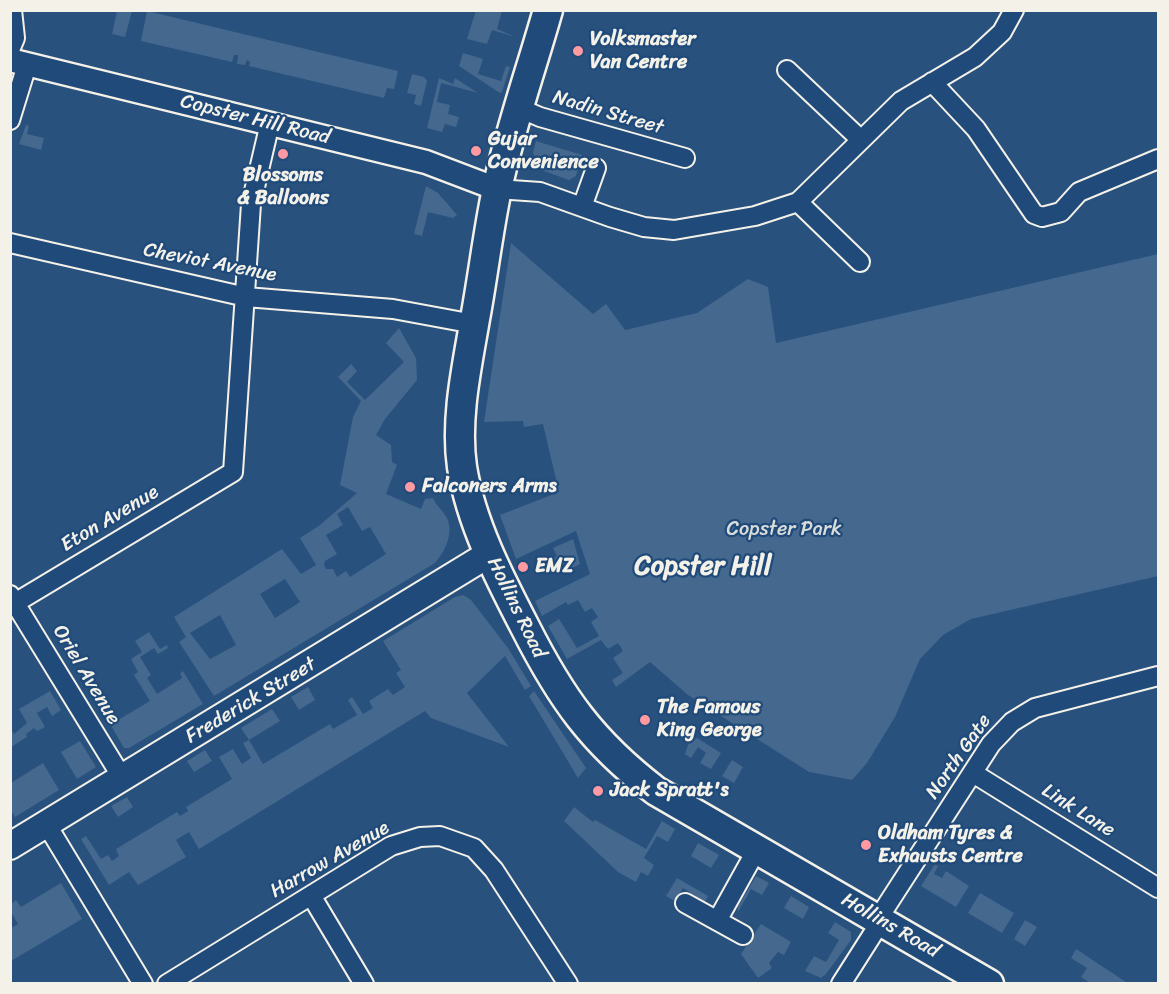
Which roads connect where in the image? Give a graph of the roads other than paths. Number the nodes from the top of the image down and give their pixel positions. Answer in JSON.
{"nodes":[{"id":1,"x":12,"y":10,"type":"edge"},
{"id":2,"x":548,"y":10,"type":"edge"},
{"id":3,"x":1014,"y":10,"type":"edge"},
{"id":4,"x":10,"y":50,"type":"edge"},
{"id":5,"x":19,"y":63,"type":"edge"},
{"id":6,"x":787,"y":70,"type":"dead end"},
{"id":7,"x":932,"y":82,"type":"junction"},
{"id":8,"x":519,"y":108,"type":"junction"},
{"id":9,"x":10,"y":120,"type":"edge"},
{"id":10,"x":270,"y":123,"type":"junction"},
{"id":11,"x":860,"y":140,"type":"junction"},
{"id":12,"x":685,"y":158,"type":"dead end"},
{"id":13,"x":1158,"y":159,"type":"edge"},
{"id":14,"x":596,"y":168,"type":"dead end"},
{"id":15,"x":497,"y":189,"type":"junction"},
{"id":16,"x":798,"y":202,"type":"junction"},
{"id":17,"x":582,"y":207,"type":"junction"},
{"id":18,"x":10,"y":243,"type":"edge"},
{"id":19,"x":860,"y":262,"type":"dead end"},
{"id":20,"x":246,"y":297,"type":"junction"},
{"id":21,"x":474,"y":324,"type":"junction"},
{"id":22,"x":489,"y":554,"type":"junction"},
{"id":23,"x":12,"y":601,"type":"edge"},
{"id":24,"x":1158,"y":676,"type":"edge"},
{"id":25,"x":973,"y":773,"type":"junction"},
{"id":26,"x":123,"y":779,"type":"junction"},
{"id":27,"x":47,"y":825,"type":"junction"},
{"id":28,"x":10,"y":846,"type":"edge"},
{"id":29,"x":757,"y":849,"type":"junction"},
{"id":30,"x":1158,"y":888,"type":"edge"},
{"id":31,"x":312,"y":897,"type":"junction"},
{"id":32,"x":686,"y":903,"type":"dead end"},
{"id":33,"x":880,"y":919,"type":"junction"},
{"id":34,"x":717,"y":921,"type":"junction"},
{"id":35,"x":743,"y":935,"type":"dead end"},
{"id":36,"x":143,"y":984,"type":"edge"},
{"id":37,"x":167,"y":984,"type":"edge"},
{"id":38,"x":364,"y":984,"type":"edge"},
{"id":39,"x":568,"y":984,"type":"edge"},
{"id":40,"x":841,"y":984,"type":"edge"},
{"id":41,"x":989,"y":984,"type":"edge"}],
"edges":[{"from":1,"to":4,"type":"street"},
{"from":2,"to":8,"type":"main road","name":"Hollins Road"},
{"from":3,"to":7,"type":"street"},
{"from":5,"to":9,"type":"street"},
{"from":5,"to":10,"type":"street","name":"Copster Hill Road"},
{"from":6,"to":11,"type":"street"},
{"from":7,"to":11,"type":"street"},
{"from":7,"to":13,"type":"street"},
{"from":8,"to":12,"type":"street","name":"Nadin Street"},
{"from":8,"to":15,"type":"main road","name":"Hollins Road"},
{"from":10,"to":15,"type":"street","name":"Copster Hill Road"},
{"from":10,"to":20,"type":"street"},
{"from":11,"to":16,"type":"street"},
{"from":14,"to":17,"type":"street"},
{"from":15,"to":17,"type":"street"},
{"from":15,"to":21,"type":"main road","name":"Hollins Road"},
{"from":16,"to":17,"type":"street"},
{"from":16,"to":19,"type":"street"},
{"from":18,"to":20,"type":"street","name":"Cheviot Avenue"},
{"from":20,"to":21,"type":"street","name":"Cheviot Avenue"},
{"from":20,"to":23,"type":"street","name":"Eton Avenue"},
{"from":21,"to":22,"type":"main road","name":"Hollins Road"},
{"from":22,"to":26,"type":"main road","name":"Frederick Street"},
{"from":22,"to":29,"type":"main road","name":"Hollins Road"},
{"from":23,"to":26,"type":"street","name":"Oriel Avenue"},
{"from":24,"to":25,"type":"street","name":"North Gate"},
{"from":25,"to":30,"type":"street","name":"Link Lane"},
{"from":25,"to":33,"type":"street","name":"North Gate"},
{"from":26,"to":27,"type":"main road","name":"Frederick Street"},
{"from":27,"to":28,"type":"main road","name":"Frederick Street"},
{"from":27,"to":36,"type":"street"},
{"from":29,"to":33,"type":"main road","name":"Hollins Road"},
{"from":29,"to":34,"type":"street"},
{"from":31,"to":37,"type":"street","name":"Harrow Avenue"},
{"from":31,"to":38,"type":"street"},
{"from":31,"to":39,"type":"street","name":"Harrow Avenue"},
{"from":32,"to":34,"type":"street"},
{"from":33,"to":40,"type":"street","name":"North Gate"},
{"from":33,"to":41,"type":"main road","name":"Hollins Road"},
{"from":34,"to":35,"type":"street"}]}
